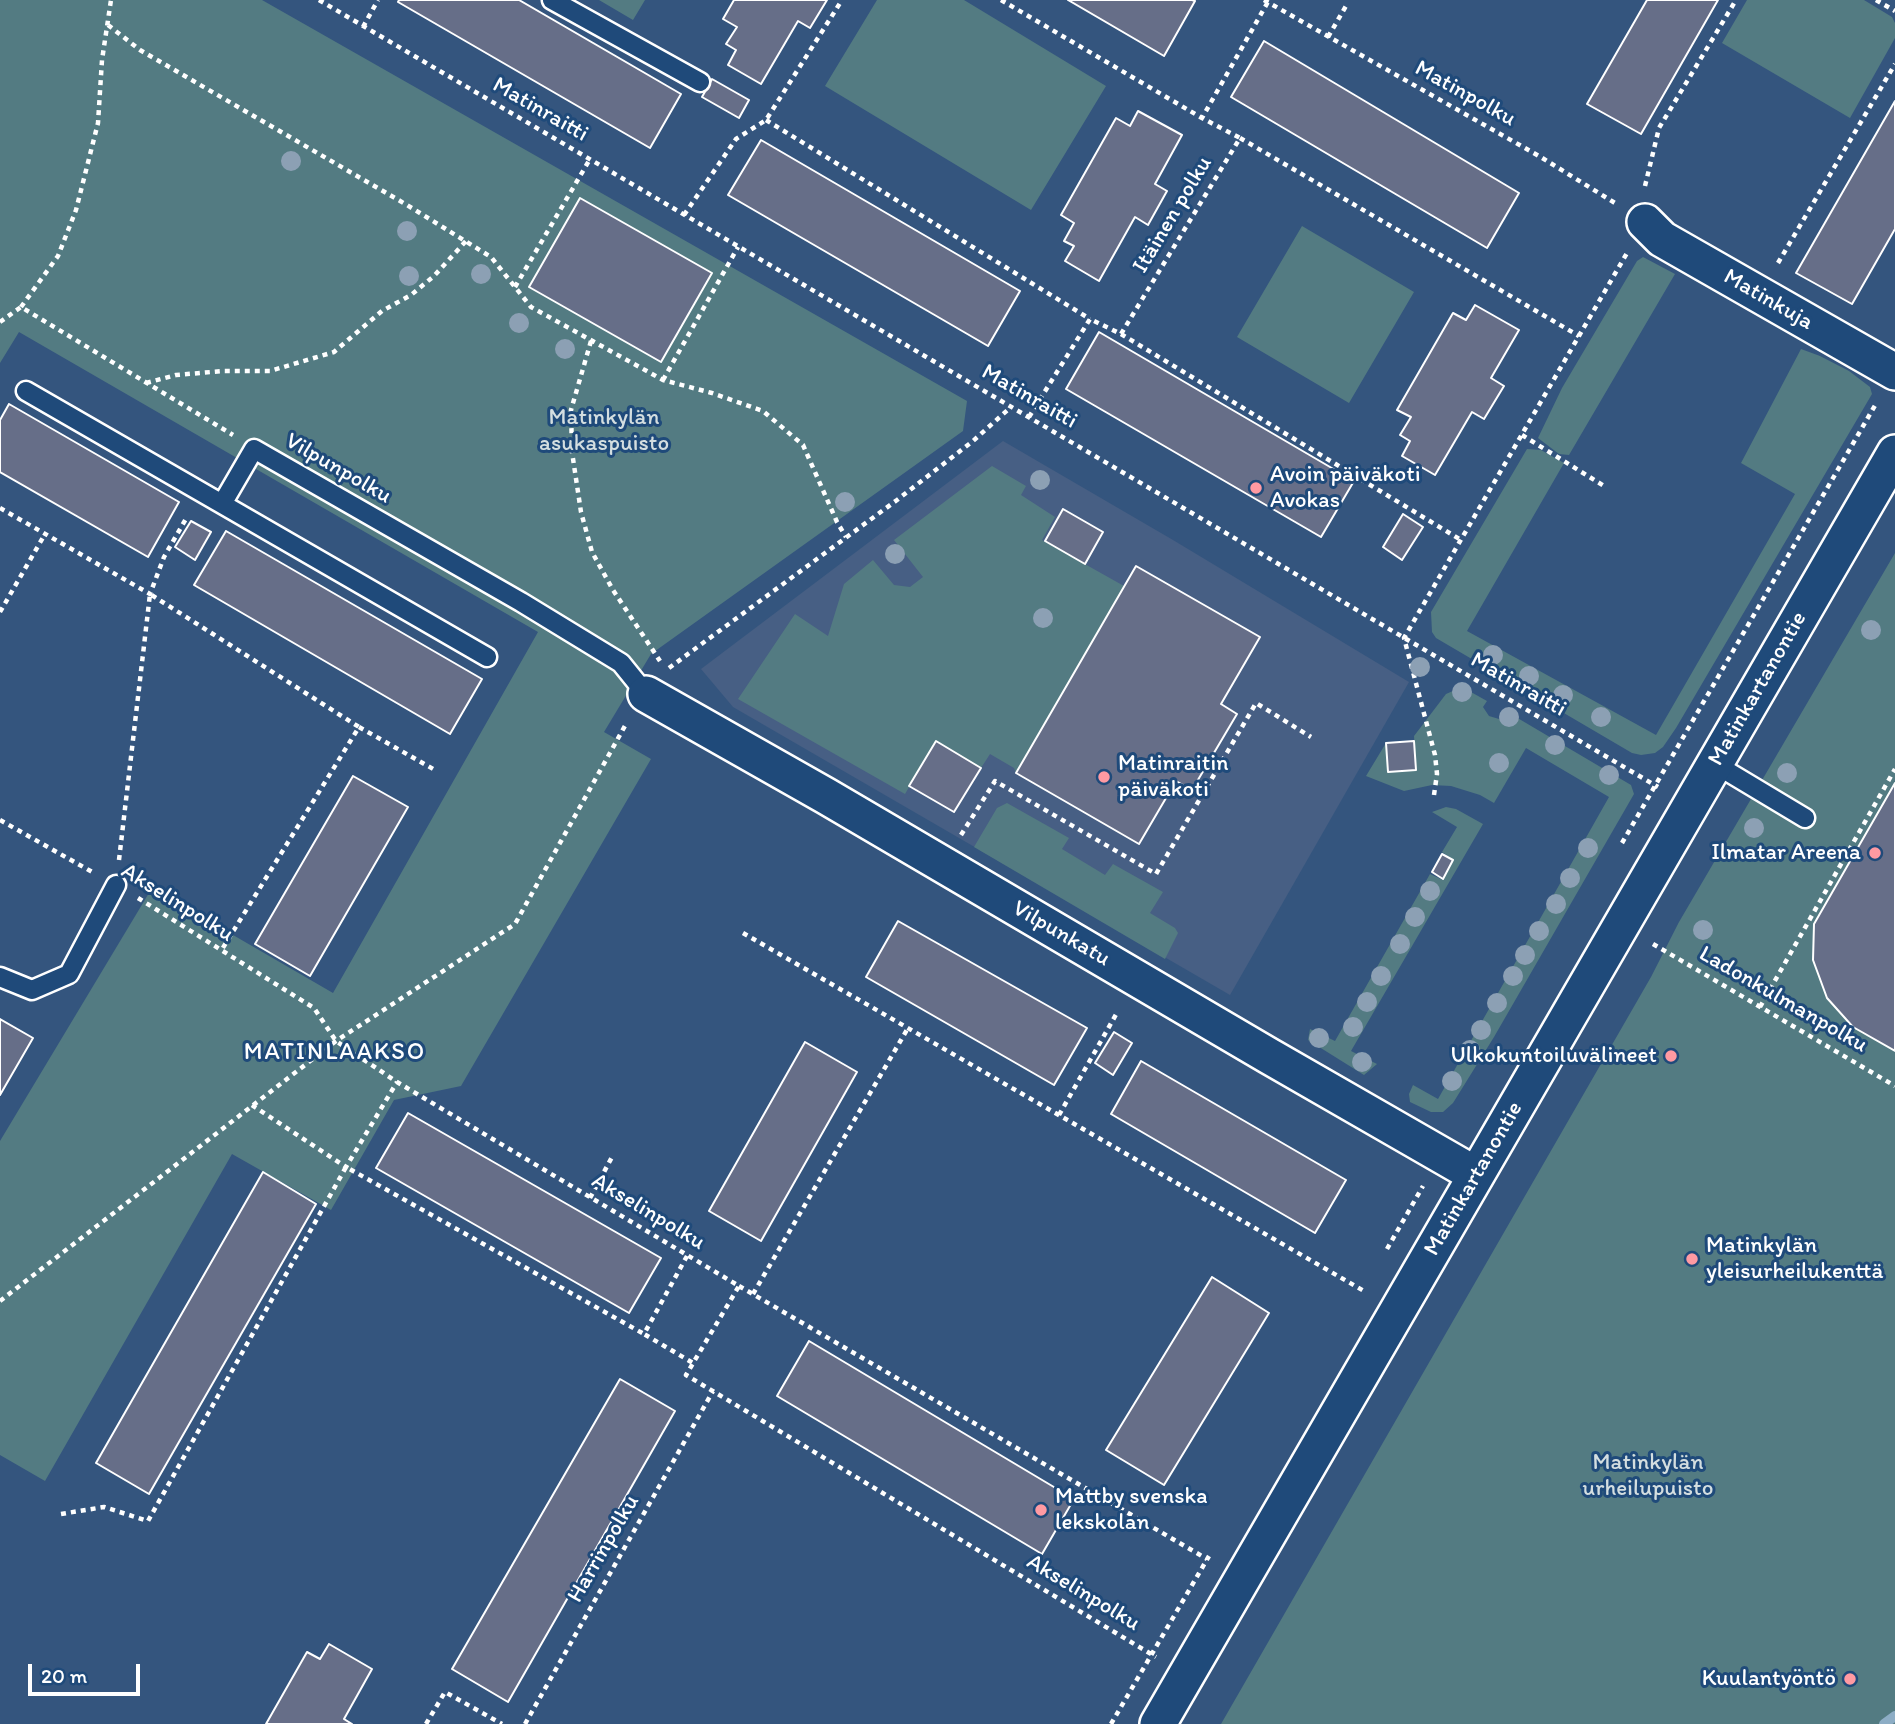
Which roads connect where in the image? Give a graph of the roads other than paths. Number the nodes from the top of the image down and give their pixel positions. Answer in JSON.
{"nodes":[{"id":1,"x":552,"y":0,"type":"edge"},
{"id":2,"x":700,"y":82,"type":"dead end"},
{"id":3,"x":1646,"y":222,"type":"road end"},
{"id":4,"x":1895,"y":372,"type":"edge"},
{"id":5,"x":26,"y":391,"type":"dead end"},
{"id":6,"x":1895,"y":453,"type":"edge"},
{"id":7,"x":222,"y":504,"type":"junction"},
{"id":8,"x":487,"y":657,"type":"dead end"},
{"id":9,"x":656,"y":682,"type":"joint"},
{"id":10,"x":1715,"y":764,"type":"junction"},
{"id":11,"x":1805,"y":818,"type":"dead end"},
{"id":12,"x":116,"y":885,"type":"road end"},
{"id":13,"x":0,"y":977,"type":"edge"},
{"id":14,"x":1476,"y":1175,"type":"junction"},
{"id":15,"x":1158,"y":1724,"type":"edge"}],
"edges":[{"from":1,"to":2,"type":"lane"},
{"from":3,"to":4,"type":"street","name":"Matinkuja"},
{"from":5,"to":7,"type":"lane"},
{"from":6,"to":10,"type":"street","name":"Matinkartanontie"},
{"from":7,"to":8,"type":"lane"},
{"from":7,"to":9,"type":"lane","name":"Vilpunpolku"},
{"from":9,"to":14,"type":"street","name":"Vilpunkatu"},
{"from":10,"to":11,"type":"lane"},
{"from":10,"to":14,"type":"street","name":"Matinkartanontie"},
{"from":12,"to":13,"type":"lane"},
{"from":14,"to":15,"type":"street","name":"Matinkartanontie"}]}
